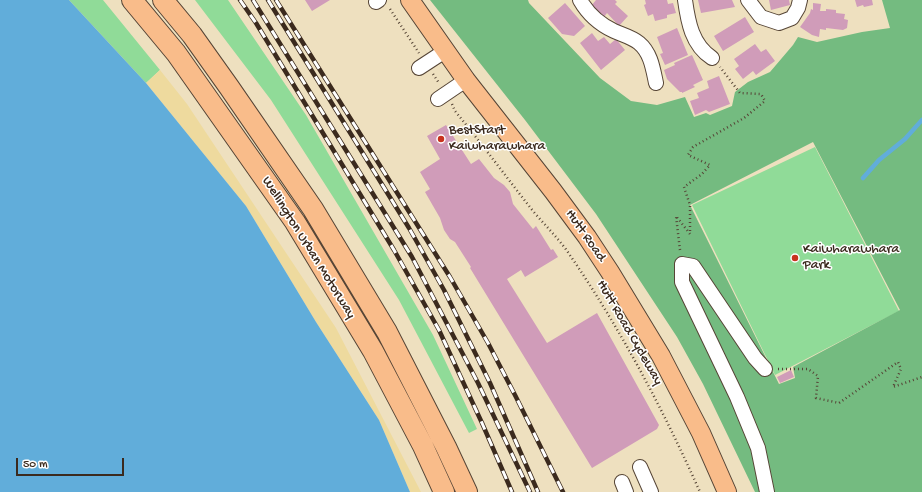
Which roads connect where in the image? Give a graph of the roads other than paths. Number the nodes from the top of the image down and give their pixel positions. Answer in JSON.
{"nodes":[{"id":1,"x":132,"y":0,"type":"edge"},
{"id":2,"x":163,"y":0,"type":"edge"},
{"id":3,"x":410,"y":0,"type":"edge"},
{"id":4,"x":580,"y":0,"type":"edge"},
{"id":5,"x":684,"y":0,"type":"edge"},
{"id":6,"x":748,"y":0,"type":"edge"},
{"id":7,"x":800,"y":0,"type":"edge"},
{"id":8,"x":445,"y":51,"type":"junction"},
{"id":9,"x":712,"y":58,"type":"road end"},
{"id":10,"x":422,"y":66,"type":"road end"},
{"id":11,"x":466,"y":80,"type":"junction"},
{"id":12,"x":656,"y":83,"type":"dead end"},
{"id":13,"x":442,"y":96,"type":"road end"},
{"id":14,"x":765,"y":369,"type":"road end"},
{"id":15,"x":640,"y":467,"type":"dead end"},
{"id":16,"x":444,"y":492,"type":"edge"},
{"id":17,"x":467,"y":492,"type":"edge"},
{"id":18,"x":651,"y":492,"type":"edge"},
{"id":19,"x":727,"y":492,"type":"edge"},
{"id":20,"x":767,"y":492,"type":"edge"}],
"edges":[{"from":1,"to":16,"type":"highway","name":"Wellington Urban Motorway"},
{"from":2,"to":17,"type":"highway","name":"Wellington Urban Motorway"},
{"from":3,"to":8,"type":"main road","name":"Hutt Road"},
{"from":4,"to":12,"type":"street"},
{"from":5,"to":9,"type":"street"},
{"from":6,"to":7,"type":"street"},
{"from":8,"to":10,"type":"street"},
{"from":8,"to":11,"type":"main road","name":"Hutt Road"},
{"from":11,"to":13,"type":"street"},
{"from":11,"to":19,"type":"main road","name":"Hutt Road"},
{"from":14,"to":20,"type":"street"},
{"from":15,"to":18,"type":"street"}]}
